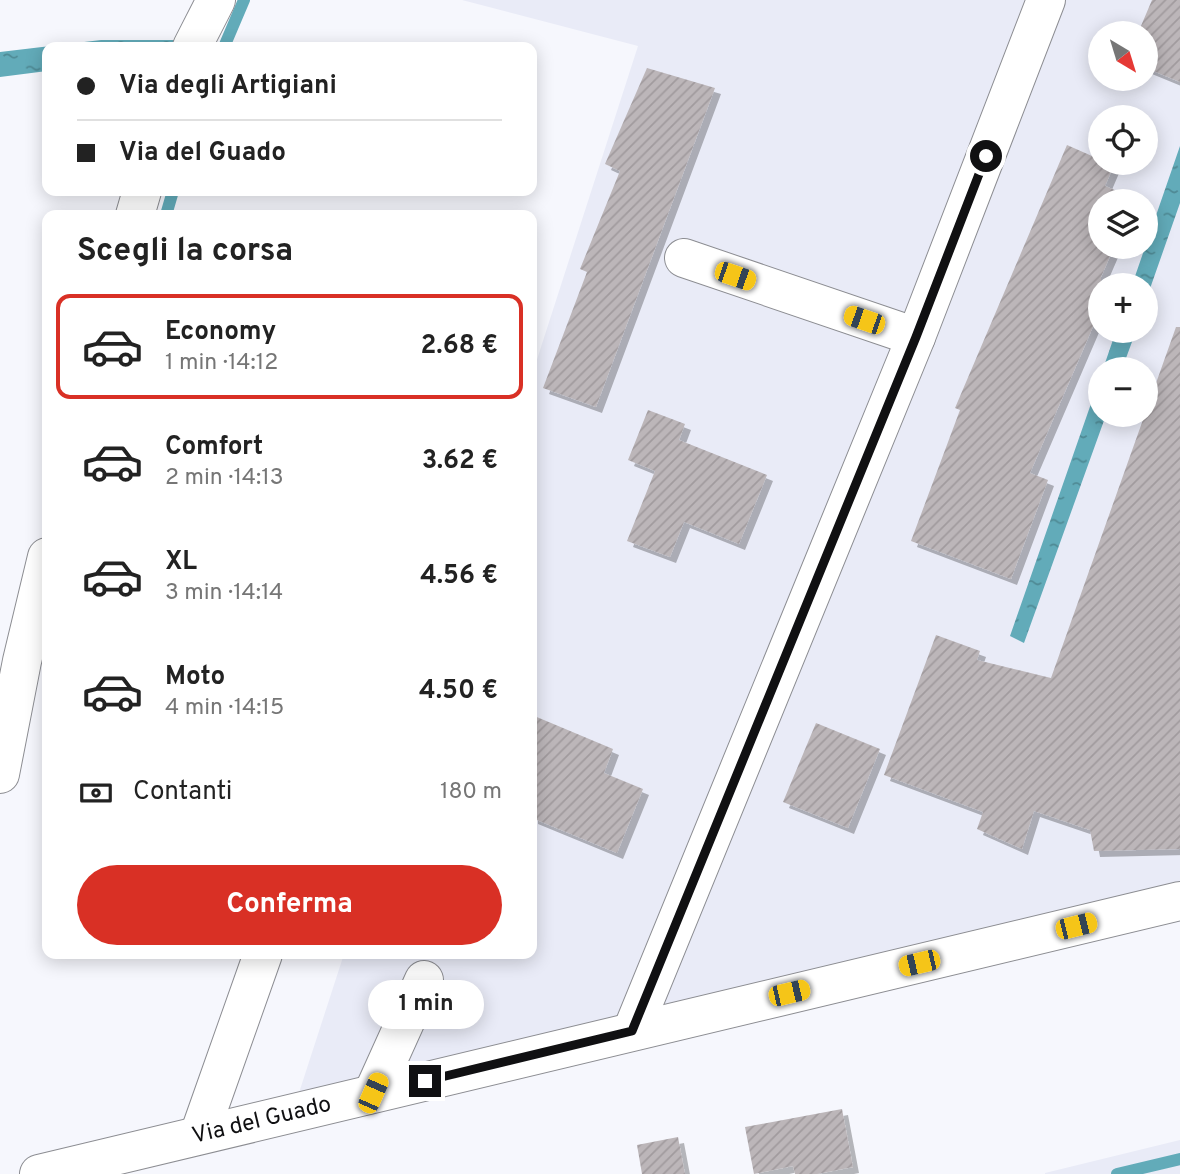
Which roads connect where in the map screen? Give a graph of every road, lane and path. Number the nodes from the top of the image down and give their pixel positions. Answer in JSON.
{"nodes":[{"id":1,"x":216,"y":0,"type":"edge"},
{"id":2,"x":1046,"y":0,"type":"edge"},
{"id":3,"x":195,"y":42,"type":"edge"},
{"id":4,"x":684,"y":258,"type":"dead end"},
{"id":5,"x":916,"y":337,"type":"junction"},
{"id":6,"x":42,"y":572,"type":"edge"},
{"id":7,"x":11,"y":662,"type":"edge"},
{"id":8,"x":0,"y":774,"type":"edge"},
{"id":9,"x":1180,"y":901,"type":"edge"},
{"id":10,"x":261,"y":959,"type":"edge"},
{"id":11,"x":424,"y":980,"type":"dead end"},
{"id":12,"x":632,"y":1031,"type":"junction"},
{"id":13,"x":373,"y":1093,"type":"junction"},
{"id":14,"x":199,"y":1135,"type":"junction"},
{"id":15,"x":39,"y":1174,"type":"edge"}],
"edges":[{"from":1,"to":3,"type":"street"},
{"from":2,"to":5,"type":"street"},
{"from":4,"to":5,"type":"street"},
{"from":5,"to":12,"type":"street"},
{"from":6,"to":7,"type":"street"},
{"from":7,"to":8,"type":"street"},
{"from":9,"to":12,"type":"street","name":"Via del Guado"},
{"from":10,"to":14,"type":"street"},
{"from":11,"to":13,"type":"street"},
{"from":12,"to":13,"type":"street","name":"Via del Guado"},
{"from":13,"to":14,"type":"street","name":"Via del Guado"},
{"from":14,"to":15,"type":"street","name":"Via del Guado"}]}
